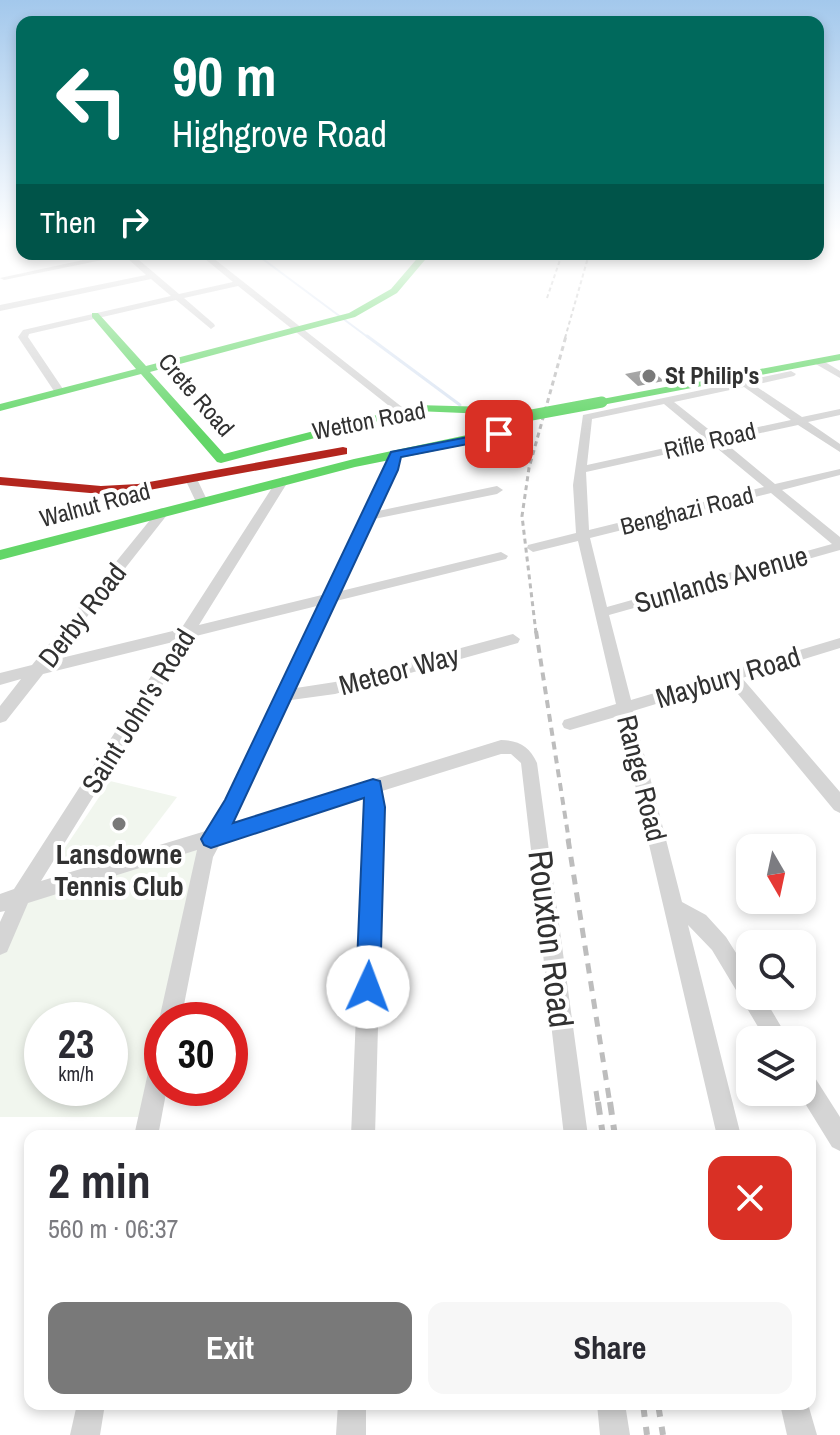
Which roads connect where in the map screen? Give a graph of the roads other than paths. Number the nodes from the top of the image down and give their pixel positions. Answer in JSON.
{"nodes":[{"id":1,"x":17,"y":301,"type":"edge"},
{"id":2,"x":33,"y":301,"type":"edge"},
{"id":3,"x":156,"y":301,"type":"edge"},
{"id":4,"x":183,"y":301,"type":"edge"},
{"id":5,"x":262,"y":301,"type":"edge"},
{"id":6,"x":383,"y":301,"type":"edge"},
{"id":7,"x":19,"y":304,"type":"junction"},
{"id":8,"x":0,"y":308,"type":"edge"},
{"id":9,"x":95,"y":315,"type":"junction"},
{"id":10,"x":211,"y":326,"type":"dead end"},
{"id":11,"x":299,"y":330,"type":"junction"},
{"id":12,"x":831,"y":362,"type":"edge"},
{"id":13,"x":142,"y":370,"type":"junction"},
{"id":14,"x":791,"y":374,"type":"dead end"},
{"id":15,"x":840,"y":375,"type":"edge"},
{"id":16,"x":745,"y":383,"type":"junction"},
{"id":17,"x":60,"y":392,"type":"junction"},
{"id":18,"x":666,"y":400,"type":"junction"},
{"id":19,"x":0,"y":408,"type":"edge"},
{"id":20,"x":402,"y":411,"type":"junction"},
{"id":21,"x":840,"y":412,"type":"edge"},
{"id":22,"x":800,"y":420,"type":"junction"},
{"id":23,"x":713,"y":440,"type":"junction"},
{"id":24,"x":840,"y":449,"type":"edge"},
{"id":25,"x":395,"y":454,"type":"junction"},
{"id":26,"x":282,"y":462,"type":"junction"},
{"id":27,"x":581,"y":470,"type":"junction"},
{"id":28,"x":840,"y":472,"type":"edge"},
{"id":29,"x":191,"y":479,"type":"junction"},
{"id":30,"x":0,"y":481,"type":"edge"},
{"id":31,"x":773,"y":489,"type":"junction"},
{"id":32,"x":497,"y":490,"type":"dead end"},
{"id":33,"x":202,"y":502,"type":"junction"},
{"id":34,"x":163,"y":512,"type":"junction"},
{"id":35,"x":370,"y":516,"type":"junction"},
{"id":36,"x":583,"y":537,"type":"junction"},
{"id":37,"x":840,"y":545,"type":"edge"},
{"id":38,"x":533,"y":548,"type":"dead end"},
{"id":39,"x":0,"y":555,"type":"edge"},
{"id":40,"x":501,"y":556,"type":"dead end"},
{"id":41,"x":331,"y":599,"type":"junction"},
{"id":42,"x":601,"y":613,"type":"junction"},
{"id":43,"x":188,"y":634,"type":"junction"},
{"id":44,"x":513,"y":639,"type":"dead end"},
{"id":45,"x":840,"y":643,"type":"edge"},
{"id":46,"x":39,"y":669,"type":"junction"},
{"id":47,"x":732,"y":676,"type":"junction"},
{"id":48,"x":0,"y":679,"type":"edge"},
{"id":49,"x":285,"y":695,"type":"junction"},
{"id":50,"x":626,"y":709,"type":"junction"},
{"id":51,"x":0,"y":717,"type":"edge"},
{"id":52,"x":570,"y":724,"type":"dead end"},
{"id":53,"x":373,"y":787,"type":"junction"},
{"id":54,"x":840,"y":805,"type":"edge"},
{"id":55,"x":211,"y":839,"type":"junction"},
{"id":56,"x":21,"y":896,"type":"junction"},
{"id":57,"x":0,"y":903,"type":"edge"},
{"id":58,"x":674,"y":908,"type":"junction"},
{"id":59,"x":0,"y":945,"type":"edge"},
{"id":60,"x":736,"y":973,"type":"edge"},
{"id":61,"x":174,"y":1002,"type":"edge"},
{"id":62,"x":816,"y":1100,"type":"edge"},
{"id":63,"x":152,"y":1106,"type":"edge"},
{"id":64,"x":147,"y":1130,"type":"edge"},
{"id":65,"x":363,"y":1130,"type":"edge"},
{"id":66,"x":575,"y":1130,"type":"edge"},
{"id":67,"x":728,"y":1130,"type":"edge"},
{"id":68,"x":840,"y":1139,"type":"edge"},
{"id":69,"x":90,"y":1410,"type":"edge"},
{"id":70,"x":352,"y":1410,"type":"edge"},
{"id":71,"x":612,"y":1410,"type":"edge"},
{"id":72,"x":796,"y":1410,"type":"edge"},
{"id":73,"x":85,"y":1435,"type":"edge"},
{"id":74,"x":351,"y":1435,"type":"edge"},
{"id":75,"x":615,"y":1435,"type":"edge"},
{"id":76,"x":802,"y":1435,"type":"edge"}],
"edges":[{"from":1,"to":7,"type":"street"},
{"from":2,"to":7,"type":"street"},
{"from":3,"to":9,"type":"street"},
{"from":4,"to":10,"type":"street"},
{"from":5,"to":11,"type":"street"},
{"from":6,"to":11,"type":"street"},
{"from":7,"to":8,"type":"street"},
{"from":9,"to":13,"type":"street","name":"Crete Road"},
{"from":9,"to":17,"type":"street"},
{"from":11,"to":13,"type":"street"},
{"from":11,"to":20,"type":"street"},
{"from":12,"to":15,"type":"street"},
{"from":12,"to":26,"type":"street","name":"Wetton Road","bridge":true},
{"from":13,"to":17,"type":"street"},
{"from":13,"to":26,"type":"street","name":"Crete Road"},
{"from":14,"to":16,"type":"street"},
{"from":16,"to":18,"type":"street"},
{"from":16,"to":22,"type":"street"},
{"from":17,"to":19,"type":"street"},
{"from":18,"to":23,"type":"street"},
{"from":18,"to":27,"type":"street","name":"Range Road"},
{"from":20,"to":25,"type":"street"},
{"from":20,"to":26,"type":"street"},
{"from":21,"to":22,"type":"street","name":"Rifle Road"},
{"from":22,"to":23,"type":"street","name":"Rifle Road"},
{"from":22,"to":24,"type":"street"},
{"from":23,"to":27,"type":"street","name":"Rifle Road"},
{"from":23,"to":31,"type":"street"},
{"from":25,"to":26,"type":"street"},
{"from":25,"to":35,"type":"street"},
{"from":26,"to":29,"type":"street","name":"Wetton Road"},
{"from":26,"to":33,"type":"street","name":"Walnut Road"},
{"from":26,"to":43,"type":"street","name":"Saint John's Road"},
{"from":27,"to":36,"type":"street","name":"Range Road"},
{"from":28,"to":31,"type":"street","name":"Benghazi Road"},
{"from":29,"to":30,"type":"street","name":"Wetton Road"},
{"from":29,"to":33,"type":"street"},
{"from":31,"to":36,"type":"street","name":"Benghazi Road"},
{"from":31,"to":37,"type":"street"},
{"from":32,"to":35,"type":"street"},
{"from":33,"to":34,"type":"street","name":"Walnut Road"},
{"from":34,"to":39,"type":"street","name":"Walnut Road"},
{"from":34,"to":46,"type":"street","name":"Derby Road"},
{"from":35,"to":41,"type":"street"},
{"from":36,"to":38,"type":"street","name":"Benghazi Road"},
{"from":36,"to":42,"type":"street","name":"Range Road"},
{"from":37,"to":42,"type":"street","name":"Sunlands Avenue"},
{"from":40,"to":41,"type":"street"},
{"from":41,"to":43,"type":"street"},
{"from":41,"to":49,"type":"street"},
{"from":42,"to":50,"type":"street","name":"Range Road"},
{"from":43,"to":46,"type":"street"},
{"from":43,"to":56,"type":"street","name":"Saint John's Road"},
{"from":44,"to":49,"type":"street","name":"Meteor Way"},
{"from":45,"to":47,"type":"street","name":"Maybury Road"},
{"from":46,"to":48,"type":"street"},
{"from":46,"to":51,"type":"street","name":"Derby Road"},
{"from":47,"to":50,"type":"street","name":"Maybury Road"},
{"from":47,"to":54,"type":"street"},
{"from":49,"to":55,"type":"street"},
{"from":50,"to":52,"type":"street","name":"Maybury Road"},
{"from":50,"to":58,"type":"street","name":"Range Road"},
{"from":53,"to":55,"type":"street"},
{"from":53,"to":65,"type":"street"},
{"from":53,"to":66,"type":"street","name":"Rouxton Road"},
{"from":55,"to":56,"type":"street"},
{"from":55,"to":61,"type":"street"},
{"from":56,"to":57,"type":"street"},
{"from":56,"to":59,"type":"street","name":"Saint John's Road"},
{"from":58,"to":60,"type":"street"},
{"from":58,"to":67,"type":"street","name":"Range Road"},
{"from":62,"to":68,"type":"street"},
{"from":63,"to":64,"type":"street"},
{"from":69,"to":73,"type":"street"},
{"from":70,"to":74,"type":"street"},
{"from":71,"to":75,"type":"street"},
{"from":72,"to":76,"type":"street"}]}
